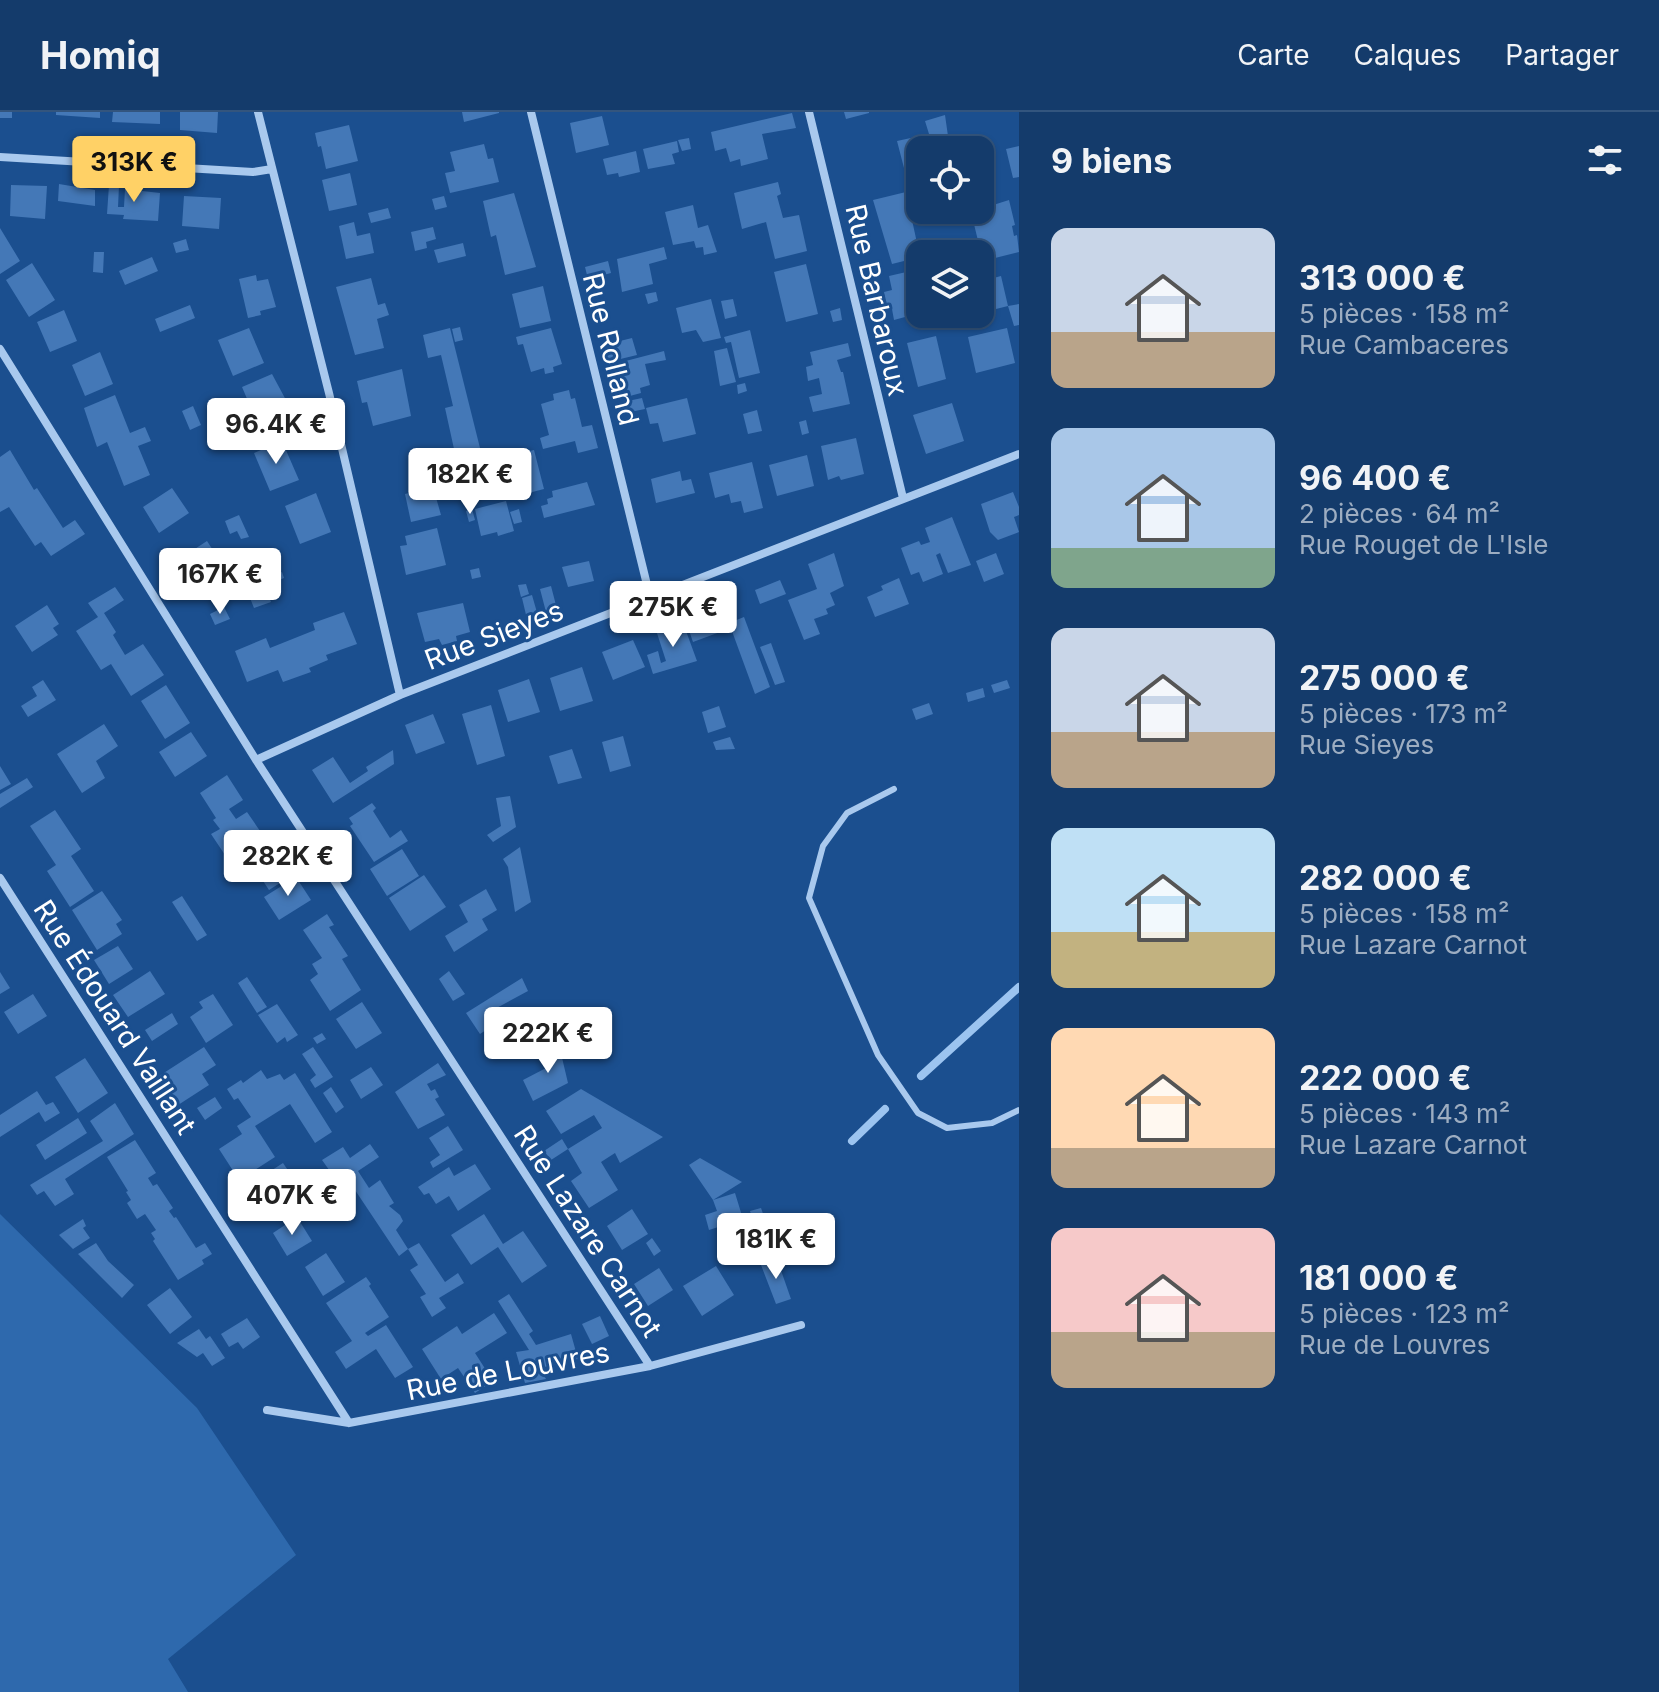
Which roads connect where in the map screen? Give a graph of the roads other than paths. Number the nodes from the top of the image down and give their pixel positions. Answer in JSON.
{"nodes":[{"id":1,"x":258,"y":112,"type":"edge"},
{"id":2,"x":531,"y":112,"type":"edge"},
{"id":3,"x":809,"y":112,"type":"edge"},
{"id":4,"x":0,"y":157,"type":"edge"},
{"id":5,"x":272,"y":169,"type":"junction"},
{"id":6,"x":0,"y":349,"type":"edge"},
{"id":7,"x":1019,"y":454,"type":"edge"},
{"id":8,"x":903,"y":498,"type":"junction"},
{"id":9,"x":650,"y":597,"type":"junction"},
{"id":10,"x":400,"y":695,"type":"junction"},
{"id":11,"x":256,"y":760,"type":"junction"},
{"id":12,"x":894,"y":789,"type":"dead end"},
{"id":13,"x":0,"y":878,"type":"edge"},
{"id":14,"x":1019,"y":1110,"type":"edge"},
{"id":15,"x":801,"y":1325,"type":"dead end"},
{"id":16,"x":650,"y":1366,"type":"junction"},
{"id":17,"x":267,"y":1410,"type":"dead end"},
{"id":18,"x":349,"y":1423,"type":"junction"}],
"edges":[{"from":1,"to":5,"type":"street"},
{"from":2,"to":9,"type":"street","name":"Rue Rolland"},
{"from":3,"to":8,"type":"street","name":"Rue Barbaroux"},
{"from":4,"to":5,"type":"street"},
{"from":5,"to":10,"type":"street"},
{"from":6,"to":11,"type":"street","name":"Rue Lazare Carnot"},
{"from":7,"to":8,"type":"street","name":"Rue Sieyes"},
{"from":8,"to":9,"type":"street","name":"Rue Sieyes"},
{"from":9,"to":10,"type":"street","name":"Rue Sieyes"},
{"from":10,"to":11,"type":"street","name":"Rue Sieyes"},
{"from":11,"to":16,"type":"street","name":"Rue Lazare Carnot"},
{"from":12,"to":14,"type":"lane"},
{"from":13,"to":18,"type":"street","name":"Rue Édouard Vaillant"},
{"from":15,"to":16,"type":"street","name":"Rue de Louvres"},
{"from":16,"to":18,"type":"street","name":"Rue de Louvres"},
{"from":17,"to":18,"type":"street","name":"Rue de Louvres"}]}
